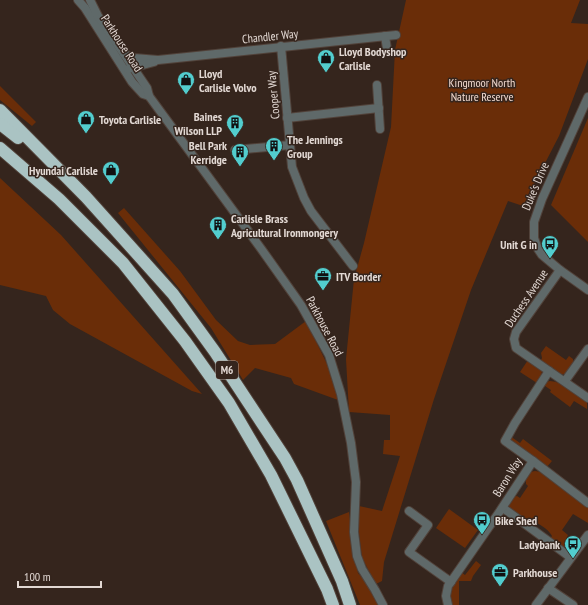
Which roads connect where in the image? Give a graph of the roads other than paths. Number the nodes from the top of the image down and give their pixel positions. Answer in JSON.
{"nodes":[{"id":1,"x":78,"y":0,"type":"edge"},
{"id":2,"x":90,"y":0,"type":"edge"},
{"id":3,"x":396,"y":35,"type":"dead end"},
{"id":4,"x":385,"y":36,"type":"junction"},
{"id":5,"x":281,"y":46,"type":"junction"},
{"id":6,"x":386,"y":49,"type":"dead end"},
{"id":7,"x":123,"y":53,"type":"joint"},
{"id":8,"x":158,"y":60,"type":"junction"},
{"id":9,"x":150,"y":63,"type":"junction"},
{"id":10,"x":130,"y":65,"type":"junction"},
{"id":11,"x":143,"y":82,"type":"junction"},
{"id":12,"x":377,"y":85,"type":"dead end"},
{"id":13,"x":149,"y":96,"type":"junction"},
{"id":14,"x":588,"y":97,"type":"edge"},
{"id":15,"x":379,"y":108,"type":"junction"},
{"id":16,"x":0,"y":110,"type":"edge"},
{"id":17,"x":286,"y":118,"type":"junction"},
{"id":18,"x":0,"y":124,"type":"edge"},
{"id":19,"x":380,"y":129,"type":"dead end"},
{"id":20,"x":290,"y":145,"type":"junction"},
{"id":21,"x":0,"y":148,"type":"edge"},
{"id":22,"x":235,"y":150,"type":"dead end"},
{"id":23,"x":0,"y":158,"type":"edge"},
{"id":24,"x":55,"y":166,"type":"junction"},
{"id":25,"x":59,"y":198,"type":"junction"},
{"id":26,"x":353,"y":266,"type":"dead end"},
{"id":27,"x":560,"y":270,"type":"junction"},
{"id":28,"x":588,"y":290,"type":"edge"},
{"id":29,"x":588,"y":349,"type":"edge"},
{"id":30,"x":549,"y":371,"type":"junction"},
{"id":31,"x":565,"y":381,"type":"junction"},
{"id":32,"x":588,"y":398,"type":"edge"},
{"id":33,"x":533,"y":461,"type":"junction"},
{"id":34,"x":588,"y":503,"type":"edge"},
{"id":35,"x":502,"y":508,"type":"junction"},
{"id":36,"x":409,"y":511,"type":"dead end"},
{"id":37,"x":588,"y":535,"type":"edge"},
{"id":38,"x":570,"y":557,"type":"junction"},
{"id":39,"x":451,"y":582,"type":"junction"},
{"id":40,"x":548,"y":588,"type":"junction"},
{"id":41,"x":332,"y":605,"type":"edge"},
{"id":42,"x":350,"y":605,"type":"edge"},
{"id":43,"x":382,"y":605,"type":"edge"},
{"id":44,"x":448,"y":605,"type":"edge"},
{"id":45,"x":536,"y":605,"type":"edge"},
{"id":46,"x":573,"y":605,"type":"edge"}],
"edges":[{"from":1,"to":10,"type":"street","name":"Parkhouse Road"},
{"from":2,"to":7,"type":"street","name":"Parkhouse Road"},
{"from":3,"to":4,"type":"street","name":"Chandler Way"},
{"from":4,"to":5,"type":"street","name":"Chandler Way"},
{"from":4,"to":6,"type":"street"},
{"from":5,"to":8,"type":"street","name":"Chandler Way"},
{"from":5,"to":17,"type":"street","name":"Cooper Way"},
{"from":7,"to":10,"type":"street","name":"Chandler Way"},
{"from":8,"to":9,"type":"street","name":"Chandler Way"},
{"from":8,"to":10,"type":"street","name":"Chandler Way"},
{"from":9,"to":10,"type":"street","name":"Chandler Way"},
{"from":9,"to":11,"type":"street"},
{"from":10,"to":11,"type":"street","name":"Parkhouse Road"},
{"from":10,"to":13,"type":"street","name":"Parkhouse Road"},
{"from":11,"to":13,"type":"street","name":"Parkhouse Road"},
{"from":12,"to":15,"type":"street"},
{"from":13,"to":43,"type":"street","name":"Parkhouse Road"},
{"from":14,"to":27,"type":"street","name":"Duke's Drive"},
{"from":15,"to":17,"type":"street"},
{"from":15,"to":19,"type":"street"},
{"from":16,"to":24,"type":"highway","number":"M6"},
{"from":17,"to":20,"type":"street","name":"Cooper Way"},
{"from":18,"to":24,"type":"highway","number":"M6"},
{"from":20,"to":22,"type":"street"},
{"from":20,"to":26,"type":"street","name":"Cooper Way"},
{"from":21,"to":25,"type":"highway","number":"M6"},
{"from":23,"to":25,"type":"highway","number":"M6"},
{"from":24,"to":42,"type":"highway","number":"M6"},
{"from":25,"to":41,"type":"highway","number":"M6"},
{"from":27,"to":28,"type":"street","name":"Duke's Drive"},
{"from":27,"to":30,"type":"street","name":"Duchess Avenue"},
{"from":29,"to":31,"type":"street"},
{"from":30,"to":31,"type":"street","name":"Duchess Avenue"},
{"from":30,"to":33,"type":"street","name":"Baron Way"},
{"from":31,"to":32,"type":"street","name":"Duchess Avenue"},
{"from":33,"to":34,"type":"street"},
{"from":33,"to":35,"type":"street","name":"Baron Way"},
{"from":35,"to":38,"type":"street"},
{"from":35,"to":39,"type":"street","name":"Baron Way"},
{"from":36,"to":39,"type":"street"},
{"from":37,"to":38,"type":"street"},
{"from":38,"to":40,"type":"street"},
{"from":39,"to":44,"type":"street","name":"Baron Way"},
{"from":40,"to":45,"type":"street"},
{"from":40,"to":46,"type":"street"}]}
